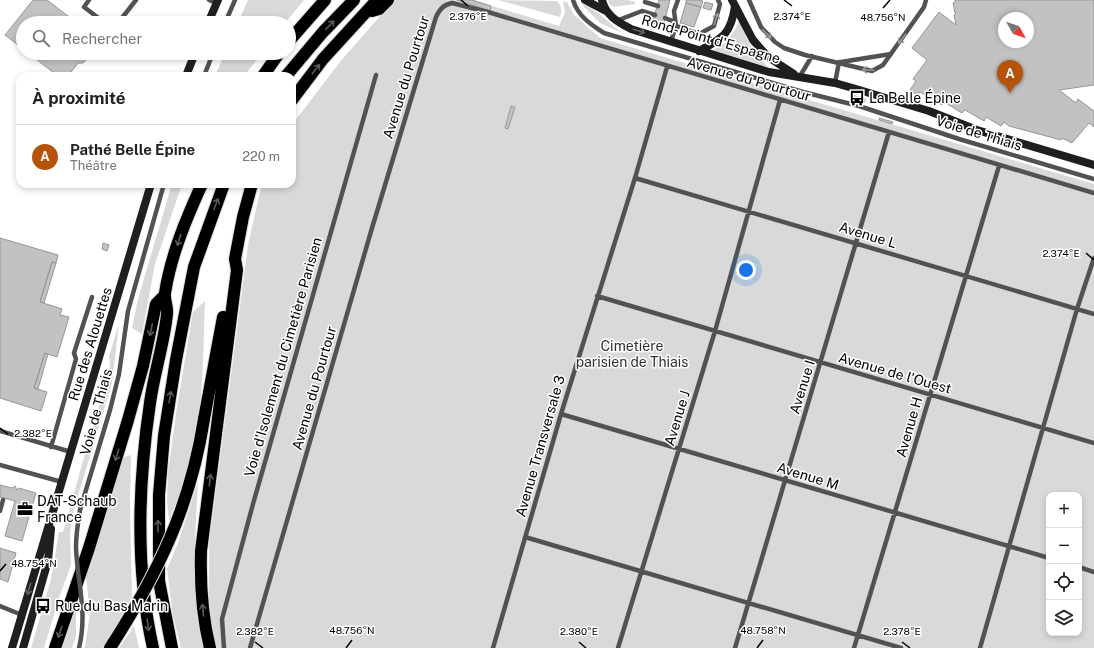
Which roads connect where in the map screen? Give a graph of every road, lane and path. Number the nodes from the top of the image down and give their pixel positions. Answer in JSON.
{"nodes":[{"id":1,"x":89,"y":0,"type":"edge"},
{"id":2,"x":136,"y":0,"type":"edge"},
{"id":3,"x":235,"y":0,"type":"edge"},
{"id":4,"x":325,"y":0,"type":"edge"},
{"id":5,"x":354,"y":0,"type":"edge"},
{"id":6,"x":377,"y":0,"type":"edge"},
{"id":7,"x":388,"y":0,"type":"edge"},
{"id":8,"x":573,"y":0,"type":"edge"},
{"id":9,"x":585,"y":0,"type":"edge"},
{"id":10,"x":602,"y":0,"type":"edge"},
{"id":11,"x":670,"y":0,"type":"edge"},
{"id":12,"x":718,"y":0,"type":"edge"},
{"id":13,"x":749,"y":0,"type":"edge"},
{"id":14,"x":926,"y":0,"type":"edge"},
{"id":15,"x":214,"y":1,"type":"edge"},
{"id":16,"x":646,"y":1,"type":"edge"},
{"id":17,"x":677,"y":1,"type":"edge"},
{"id":18,"x":733,"y":3,"type":"edge"},
{"id":19,"x":658,"y":6,"type":"dead end"},
{"id":20,"x":668,"y":9,"type":"dead end"},
{"id":21,"x":366,"y":11,"type":"junction"},
{"id":22,"x":642,"y":11,"type":"junction"},
{"id":23,"x":674,"y":11,"type":"junction"},
{"id":24,"x":606,"y":12,"type":"junction"},
{"id":25,"x":655,"y":15,"type":"dead end"},
{"id":26,"x":96,"y":16,"type":"edge"},
{"id":27,"x":123,"y":16,"type":"edge"},
{"id":28,"x":210,"y":16,"type":"edge"},
{"id":29,"x":228,"y":16,"type":"edge"},
{"id":30,"x":665,"y":18,"type":"dead end"},
{"id":31,"x":616,"y":21,"type":"junction"},
{"id":32,"x":675,"y":24,"type":"junction"},
{"id":33,"x":296,"y":33,"type":"edge"},
{"id":34,"x":671,"y":41,"type":"junction"},
{"id":35,"x":699,"y":51,"type":"junction"},
{"id":36,"x":891,"y":54,"type":"junction"},
{"id":37,"x":812,"y":56,"type":"junction"},
{"id":38,"x":192,"y":60,"type":"edge"},
{"id":39,"x":210,"y":60,"type":"edge"},
{"id":40,"x":274,"y":60,"type":"edge"},
{"id":41,"x":839,"y":62,"type":"junction"},
{"id":42,"x":667,"y":67,"type":"junction"},
{"id":43,"x":188,"y":72,"type":"edge"},
{"id":44,"x":206,"y":72,"type":"edge"},
{"id":45,"x":266,"y":72,"type":"edge"},
{"id":46,"x":289,"y":72,"type":"edge"},
{"id":47,"x":376,"y":75,"type":"dead end"},
{"id":48,"x":798,"y":76,"type":"junction"},
{"id":49,"x":835,"y":83,"type":"junction"},
{"id":50,"x":296,"y":95,"type":"edge"},
{"id":51,"x":780,"y":100,"type":"junction"},
{"id":52,"x":889,"y":132,"type":"junction"},
{"id":53,"x":1094,"y":165,"type":"edge"},
{"id":54,"x":999,"y":166,"type":"junction"},
{"id":55,"x":635,"y":178,"type":"junction"},
{"id":56,"x":1094,"y":179,"type":"edge"},
{"id":57,"x":150,"y":188,"type":"edge"},
{"id":58,"x":163,"y":188,"type":"edge"},
{"id":59,"x":200,"y":188,"type":"edge"},
{"id":60,"x":223,"y":188,"type":"edge"},
{"id":61,"x":251,"y":188,"type":"edge"},
{"id":62,"x":1094,"y":193,"type":"edge"},
{"id":63,"x":750,"y":212,"type":"junction"},
{"id":64,"x":856,"y":243,"type":"junction"},
{"id":65,"x":1094,"y":258,"type":"edge"},
{"id":66,"x":235,"y":259,"type":"junction"},
{"id":67,"x":967,"y":276,"type":"junction"},
{"id":68,"x":165,"y":295,"type":"junction"},
{"id":69,"x":597,"y":296,"type":"junction"},
{"id":70,"x":92,"y":297,"type":"dead end"},
{"id":71,"x":1077,"y":309,"type":"junction"},
{"id":72,"x":1094,"y":314,"type":"edge"},
{"id":73,"x":715,"y":331,"type":"junction"},
{"id":74,"x":821,"y":362,"type":"junction"},
{"id":75,"x":930,"y":394,"type":"junction"},
{"id":76,"x":561,"y":414,"type":"junction"},
{"id":77,"x":1043,"y":428,"type":"junction"},
{"id":78,"x":0,"y":431,"type":"edge"},
{"id":79,"x":1094,"y":443,"type":"edge"},
{"id":80,"x":51,"y":447,"type":"junction"},
{"id":81,"x":680,"y":449,"type":"junction"},
{"id":82,"x":71,"y":452,"type":"junction"},
{"id":83,"x":0,"y":465,"type":"edge"},
{"id":84,"x":786,"y":480,"type":"junction"},
{"id":85,"x":62,"y":482,"type":"junction"},
{"id":86,"x":3,"y":500,"type":"dead end"},
{"id":87,"x":0,"y":510,"type":"edge"},
{"id":88,"x":53,"y":512,"type":"junction"},
{"id":89,"x":895,"y":513,"type":"junction"},
{"id":90,"x":525,"y":537,"type":"junction"},
{"id":91,"x":1008,"y":546,"type":"junction"},
{"id":92,"x":1046,"y":557,"type":"edge"},
{"id":93,"x":1082,"y":568,"type":"edge"},
{"id":94,"x":641,"y":571,"type":"junction"},
{"id":95,"x":1094,"y":572,"type":"edge"},
{"id":96,"x":748,"y":603,"type":"junction"},
{"id":97,"x":0,"y":606,"type":"edge"},
{"id":98,"x":22,"y":615,"type":"junction"},
{"id":99,"x":858,"y":635,"type":"junction"},
{"id":100,"x":12,"y":648,"type":"edge"},
{"id":101,"x":23,"y":648,"type":"edge"},
{"id":102,"x":55,"y":648,"type":"edge"},
{"id":103,"x":79,"y":648,"type":"edge"},
{"id":104,"x":110,"y":648,"type":"edge"},
{"id":105,"x":152,"y":648,"type":"edge"},
{"id":106,"x":172,"y":648,"type":"edge"},
{"id":107,"x":210,"y":648,"type":"edge"},
{"id":108,"x":224,"y":648,"type":"edge"},
{"id":109,"x":250,"y":648,"type":"edge"},
{"id":110,"x":493,"y":648,"type":"edge"},
{"id":111,"x":618,"y":648,"type":"edge"},
{"id":112,"x":735,"y":648,"type":"edge"},
{"id":113,"x":854,"y":648,"type":"edge"},
{"id":114,"x":901,"y":648,"type":"edge"},
{"id":115,"x":980,"y":648,"type":"edge"}],
"edges":[{"from":1,"to":26,"type":"lane"},
{"from":2,"to":27,"type":"lane"},
{"from":3,"to":29,"type":"lane"},
{"from":4,"to":33,"type":"highway"},
{"from":46,"to":5,"type":"highway","one_way":true},
{"from":6,"to":21,"type":"highway"},
{"from":7,"to":21,"type":"highway"},
{"from":8,"to":56,"type":"lane","name":"Voie de Thiais"},
{"from":9,"to":24,"type":"street"},
{"from":10,"to":24,"type":"street","name":"Rond-Point d'Espagne"},
{"from":11,"to":17,"type":"lane"},
{"from":32,"to":12,"type":"lane","one_way":true},
{"from":13,"to":37,"type":"lane","one_way":true},
{"from":14,"to":36,"type":"lane","one_way":true},
{"from":15,"to":28,"type":"street"},
{"from":16,"to":19,"type":"lane"},
{"from":16,"to":22,"type":"lane"},
{"from":17,"to":23,"type":"lane"},
{"from":18,"to":35,"type":"street"},
{"from":18,"to":48,"type":"street","name":"Rond-Point d'Espagne"},
{"from":20,"to":23,"type":"lane"},
{"from":50,"to":21,"type":"highway","one_way":true},
{"from":22,"to":25,"type":"lane"},
{"from":22,"to":31,"type":"lane"},
{"from":23,"to":32,"type":"lane"},
{"from":24,"to":31,"type":"street","name":"Rond-Point d'Espagne"},
{"from":30,"to":32,"type":"lane"},
{"from":31,"to":34,"type":"street","name":"Rond-Point d'Espagne","one_way":true},
{"from":32,"to":34,"type":"lane"},
{"from":34,"to":35,"type":"street","name":"Rond-Point d'Espagne"},
{"from":35,"to":48,"type":"street","name":"Rond-Point d'Espagne"},
{"from":36,"to":41,"type":"lane"},
{"from":36,"to":41,"type":"lane","one_way":true},
{"from":37,"to":41,"type":"lane"},
{"from":37,"to":48,"type":"lane"},
{"from":38,"to":43,"type":"street"},
{"from":39,"to":44,"type":"lane"},
{"from":40,"to":45,"type":"highway"},
{"from":41,"to":49,"type":"lane"},
{"from":42,"to":51,"type":"lane","name":"Avenue du Pourtour"},
{"from":42,"to":55,"type":"lane","name":"Avenue Transversale 3"},
{"from":42,"to":109,"type":"lane","name":"Avenue du Pourtour"},
{"from":47,"to":108,"type":"lane","name":"Voie d'Isolement du Cimetière Parisien"},
{"from":48,"to":49,"type":"street"},
{"from":49,"to":53,"type":"street"},
{"from":51,"to":52,"type":"lane","name":"Avenue du Pourtour"},
{"from":51,"to":63,"type":"lane","name":"Avenue J"},
{"from":52,"to":54,"type":"lane","name":"Avenue du Pourtour"},
{"from":52,"to":64,"type":"lane","name":"Avenue I"},
{"from":54,"to":62,"type":"lane","name":"Avenue du Pourtour"},
{"from":54,"to":67,"type":"lane","name":"Avenue H"},
{"from":55,"to":63,"type":"lane","name":"Avenue L"},
{"from":55,"to":69,"type":"lane","name":"Avenue Transversale 3"},
{"from":57,"to":82,"type":"street","name":"Rue des Alouettes"},
{"from":58,"to":103,"type":"lane","name":"Voie de Thiais","bridge":true},
{"from":59,"to":68,"type":"highway","one_way":true},
{"from":106,"to":60,"type":"highway","one_way":true},
{"from":61,"to":66,"type":"highway"},
{"from":63,"to":64,"type":"lane","name":"Avenue L"},
{"from":63,"to":73,"type":"lane","name":"Avenue J"},
{"from":64,"to":67,"type":"lane","name":"Avenue L"},
{"from":64,"to":74,"type":"lane","name":"Avenue I"},
{"from":65,"to":71,"type":"lane"},
{"from":66,"to":104,"type":"highway","bridge":true},
{"from":107,"to":66,"type":"highway","one_way":true},
{"from":67,"to":71,"type":"lane","name":"Avenue L"},
{"from":67,"to":75,"type":"lane","name":"Avenue H"},
{"from":68,"to":102,"type":"highway","one_way":true},
{"from":68,"to":105,"type":"highway","one_way":true},
{"from":69,"to":73,"type":"lane","name":"Avenue de l'Ouest"},
{"from":69,"to":76,"type":"lane","name":"Avenue Transversale 3"},
{"from":70,"to":80,"type":"lane"},
{"from":71,"to":72,"type":"lane","name":"Avenue L"},
{"from":71,"to":77,"type":"lane"},
{"from":73,"to":74,"type":"lane","name":"Avenue de l'Ouest"},
{"from":73,"to":81,"type":"lane","name":"Avenue J"},
{"from":74,"to":75,"type":"lane","name":"Avenue de l'Ouest"},
{"from":74,"to":84,"type":"lane","name":"Avenue I"},
{"from":75,"to":77,"type":"lane","name":"Avenue de l'Ouest"},
{"from":75,"to":89,"type":"lane","name":"Avenue H"},
{"from":76,"to":81,"type":"lane","name":"Avenue M"},
{"from":76,"to":90,"type":"lane","name":"Avenue Transversale 3"},
{"from":77,"to":79,"type":"lane","name":"Avenue de l'Ouest"},
{"from":77,"to":91,"type":"lane"},
{"from":78,"to":80,"type":"lane"},
{"from":80,"to":82,"type":"lane"},
{"from":81,"to":84,"type":"lane","name":"Avenue M"},
{"from":81,"to":94,"type":"lane","name":"Avenue J"},
{"from":82,"to":85,"type":"street","name":"Rue des Alouettes"},
{"from":83,"to":85,"type":"lane"},
{"from":84,"to":89,"type":"lane","name":"Avenue M"},
{"from":84,"to":96,"type":"lane","name":"Avenue I"},
{"from":85,"to":88,"type":"street","name":"Rue des Alouettes"},
{"from":86,"to":87,"type":"lane"},
{"from":88,"to":98,"type":"street","one_way":true},
{"from":88,"to":101,"type":"street"},
{"from":89,"to":91,"type":"lane","name":"Avenue M"},
{"from":89,"to":99,"type":"lane","name":"Avenue H"},
{"from":90,"to":94,"type":"lane"},
{"from":90,"to":110,"type":"lane","name":"Avenue Transversale 3"},
{"from":91,"to":92,"type":"lane","name":"Avenue M"},
{"from":91,"to":115,"type":"lane"},
{"from":93,"to":95,"type":"lane"},
{"from":94,"to":96,"type":"lane"},
{"from":94,"to":111,"type":"lane","name":"Avenue J"},
{"from":96,"to":99,"type":"lane"},
{"from":96,"to":112,"type":"lane","name":"Avenue I"},
{"from":97,"to":98,"type":"lane"},
{"from":98,"to":100,"type":"street"},
{"from":99,"to":113,"type":"lane","name":"Avenue H"},
{"from":99,"to":114,"type":"lane"}]}
